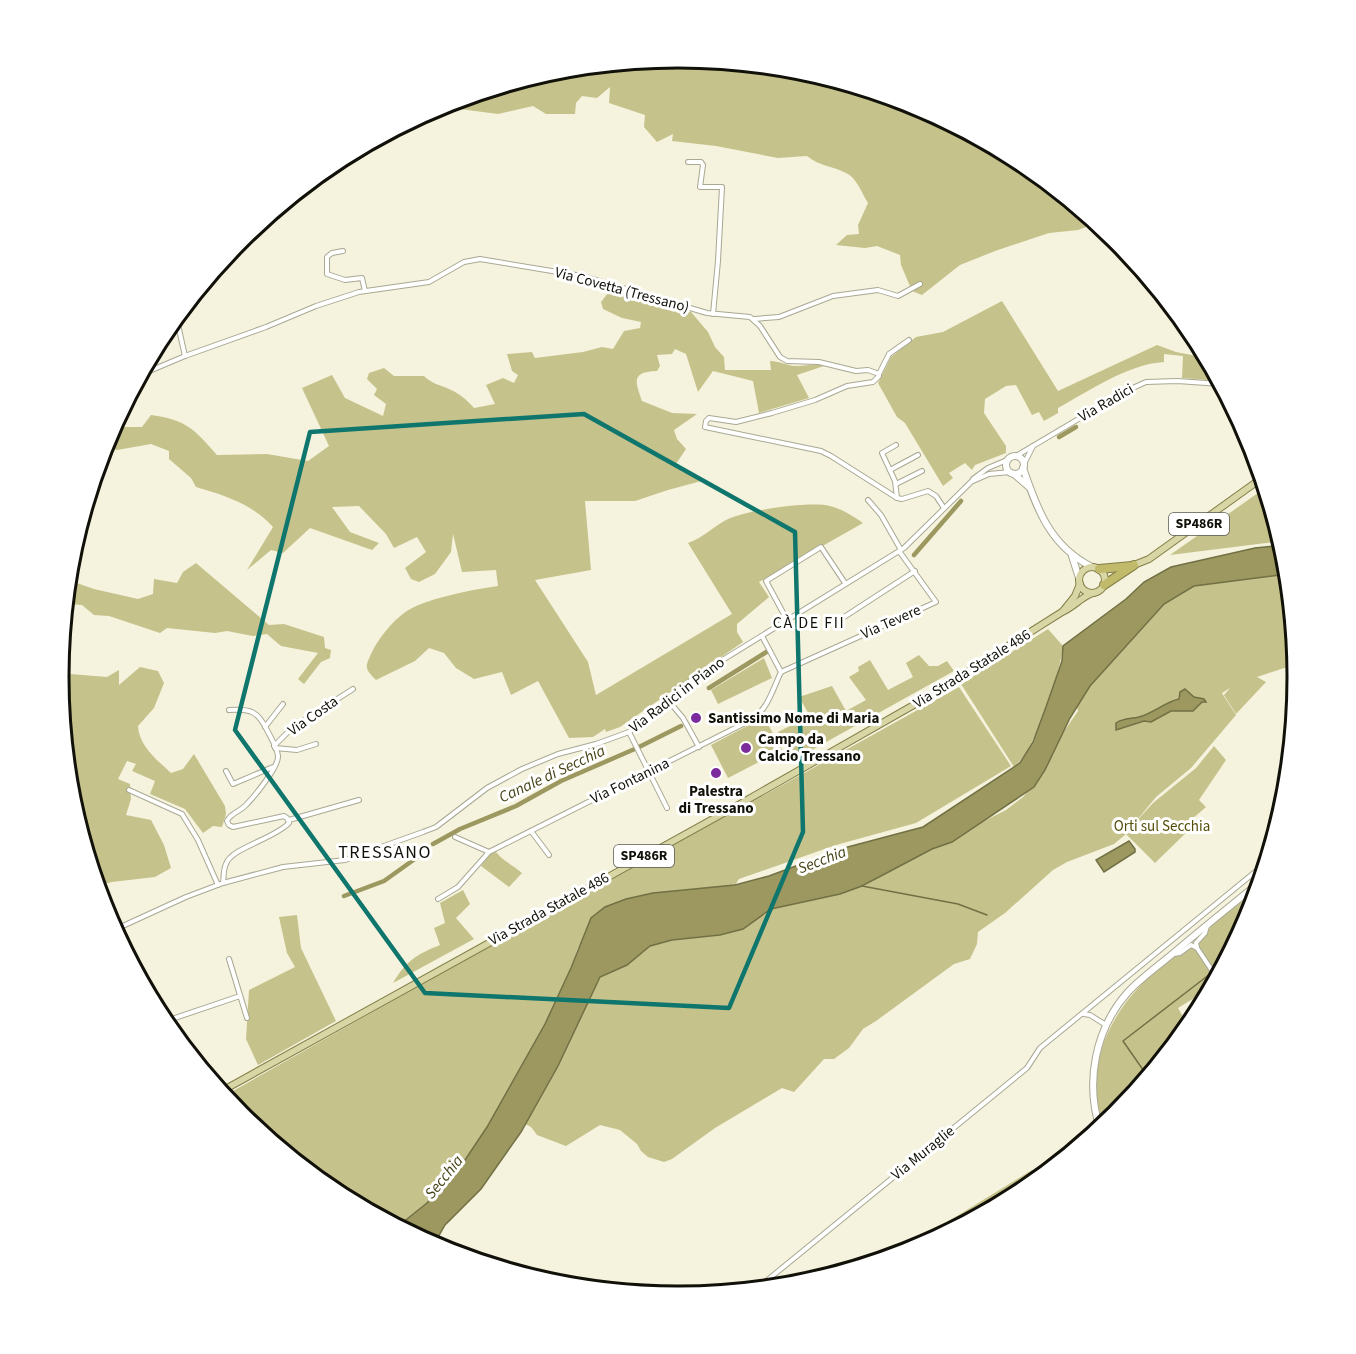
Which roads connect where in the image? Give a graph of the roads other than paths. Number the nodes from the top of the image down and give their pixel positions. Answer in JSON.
{"nodes":[{"id":1,"x":688,"y":162,"type":"dead end"},
{"id":2,"x":343,"y":251,"type":"dead end"},
{"id":3,"x":920,"y":284,"type":"dead end"},
{"id":4,"x":365,"y":291,"type":"junction"},
{"id":5,"x":713,"y":314,"type":"junction"},
{"id":6,"x":754,"y":319,"type":"junction"},
{"id":7,"x":178,"y":328,"type":"edge"},
{"id":8,"x":909,"y":340,"type":"dead end"},
{"id":9,"x":184,"y":356,"type":"junction"},
{"id":10,"x":151,"y":370,"type":"edge"},
{"id":11,"x":879,"y":374,"type":"junction"},
{"id":12,"x":1212,"y":383,"type":"edge"},
{"id":13,"x":896,"y":445,"type":"dead end"},
{"id":14,"x":1033,"y":446,"type":"junction"},
{"id":15,"x":918,"y":454,"type":"dead end"},
{"id":16,"x":1016,"y":456,"type":"junction"},
{"id":17,"x":1007,"y":460,"type":"junction"},
{"id":18,"x":1024,"y":466,"type":"junction"},
{"id":19,"x":890,"y":470,"type":"junction"},
{"id":20,"x":922,"y":471,"type":"dead end"},
{"id":21,"x":1012,"y":473,"type":"junction"},
{"id":22,"x":972,"y":481,"type":"junction"},
{"id":23,"x":1256,"y":483,"type":"edge"},
{"id":24,"x":896,"y":484,"type":"junction"},
{"id":25,"x":1029,"y":487,"type":"junction"},
{"id":26,"x":897,"y":498,"type":"junction"},
{"id":27,"x":868,"y":500,"type":"dead end"},
{"id":28,"x":944,"y":508,"type":"junction"},
{"id":29,"x":900,"y":550,"type":"junction"},
{"id":30,"x":1072,"y":556,"type":"junction"},
{"id":31,"x":1134,"y":566,"type":"junction"},
{"id":32,"x":1095,"y":568,"type":"junction"},
{"id":33,"x":915,"y":571,"type":"junction"},
{"id":34,"x":1080,"y":581,"type":"junction"},
{"id":35,"x":845,"y":583,"type":"junction"},
{"id":36,"x":1104,"y":585,"type":"junction"},
{"id":37,"x":1093,"y":593,"type":"junction"},
{"id":38,"x":1062,"y":612,"type":"junction"},
{"id":39,"x":842,"y":619,"type":"dead end"},
{"id":40,"x":787,"y":620,"type":"junction"},
{"id":41,"x":762,"y":636,"type":"junction"},
{"id":42,"x":781,"y":672,"type":"junction"},
{"id":43,"x":353,"y":689,"type":"dead end"},
{"id":44,"x":668,"y":699,"type":"junction"},
{"id":45,"x":283,"y":704,"type":"dead end"},
{"id":46,"x":229,"y":710,"type":"dead end"},
{"id":47,"x":264,"y":725,"type":"junction"},
{"id":48,"x":628,"y":732,"type":"junction"},
{"id":49,"x":316,"y":744,"type":"dead end"},
{"id":50,"x":275,"y":747,"type":"junction"},
{"id":51,"x":699,"y":747,"type":"junction"},
{"id":52,"x":276,"y":766,"type":"junction"},
{"id":53,"x":226,"y":771,"type":"dead end"},
{"id":54,"x":649,"y":773,"type":"junction"},
{"id":55,"x":129,"y":790,"type":"dead end"},
{"id":56,"x":359,"y":800,"type":"dead end"},
{"id":57,"x":667,"y":808,"type":"dead end"},
{"id":58,"x":289,"y":820,"type":"junction"},
{"id":59,"x":531,"y":831,"type":"junction"},
{"id":60,"x":455,"y":837,"type":"dead end"},
{"id":61,"x":489,"y":852,"type":"junction"},
{"id":62,"x":549,"y":855,"type":"dead end"},
{"id":63,"x":1255,"y":872,"type":"edge"},
{"id":64,"x":223,"y":883,"type":"junction"},
{"id":65,"x":218,"y":885,"type":"junction"},
{"id":66,"x":1248,"y":892,"type":"edge"},
{"id":67,"x":438,"y":899,"type":"dead end"},
{"id":68,"x":1208,"y":924,"type":"junction"},
{"id":69,"x":122,"y":926,"type":"edge"},
{"id":70,"x":1197,"y":948,"type":"junction"},
{"id":71,"x":1172,"y":955,"type":"junction"},
{"id":72,"x":229,"y":959,"type":"dead end"},
{"id":73,"x":1212,"y":971,"type":"edge"},
{"id":74,"x":240,"y":996,"type":"junction"},
{"id":75,"x":1084,"y":1014,"type":"junction"},
{"id":76,"x":247,"y":1018,"type":"dead end"},
{"id":77,"x":173,"y":1019,"type":"edge"},
{"id":78,"x":1106,"y":1025,"type":"junction"},
{"id":79,"x":228,"y":1087,"type":"edge"},
{"id":80,"x":1097,"y":1119,"type":"edge"},
{"id":81,"x":768,"y":1279,"type":"edge"}],
"edges":[{"from":1,"to":5,"type":"street"},
{"from":2,"to":4,"type":"street"},
{"from":3,"to":6,"type":"street","name":"Via Covetta (Tressano)"},
{"from":4,"to":5,"type":"street","name":"Via Covetta (Tressano)"},
{"from":4,"to":9,"type":"street"},
{"from":5,"to":6,"type":"street","name":"Via Covetta (Tressano)"},
{"from":6,"to":11,"type":"street"},
{"from":7,"to":9,"type":"street"},
{"from":8,"to":11,"type":"street"},
{"from":9,"to":10,"type":"street"},
{"from":11,"to":26,"type":"street"},
{"from":12,"to":14,"type":"street","name":"Via Radici"},
{"from":13,"to":19,"type":"street"},
{"from":14,"to":16,"type":"street","name":"Via Radici"},
{"from":14,"to":18,"type":"street"},
{"from":15,"to":19,"type":"street"},
{"from":16,"to":17,"type":"main road"},
{"from":16,"to":18,"type":"main road"},
{"from":17,"to":21,"type":"main road"},
{"from":17,"to":22,"type":"street","name":"Via Radici in Piano"},
{"from":18,"to":21,"type":"main road"},
{"from":18,"to":25,"type":"main road"},
{"from":19,"to":24,"type":"street"},
{"from":20,"to":24,"type":"street"},
{"from":21,"to":22,"type":"street","name":"Via Radici in Piano"},
{"from":21,"to":25,"type":"main road"},
{"from":22,"to":28,"type":"street","name":"Via Radici in Piano"},
{"from":23,"to":31,"type":"main road","number":"SP486R"},
{"from":24,"to":26,"type":"street"},
{"from":25,"to":30,"type":"main road"},
{"from":26,"to":28,"type":"street"},
{"from":27,"to":29,"type":"street"},
{"from":28,"to":29,"type":"street","name":"Via Radici in Piano"},
{"from":29,"to":33,"type":"street"},
{"from":29,"to":35,"type":"street","name":"Via Radici in Piano"},
{"from":30,"to":32,"type":"main road"},
{"from":30,"to":34,"type":"main road"},
{"from":31,"to":32,"type":"highway","number":"SP486R"},
{"from":31,"to":36,"type":"highway","number":"SP486R"},
{"from":32,"to":34,"type":"main road","number":"SP486R"},
{"from":32,"to":36,"type":"main road"},
{"from":33,"to":39,"type":"street"},
{"from":33,"to":42,"type":"street","name":"Via Tevere"},
{"from":34,"to":37,"type":"main road"},
{"from":34,"to":38,"type":"main road","number":"SP486R"},
{"from":35,"to":40,"type":"street","name":"Via Radici in Piano"},
{"from":35,"to":40,"type":"street"},
{"from":36,"to":37,"type":"main road","number":"SP486R"},
{"from":37,"to":38,"type":"main road","number":"SP486R"},
{"from":38,"to":79,"type":"main road","name":"Via Strada Statale 486","number":"SP486R"},
{"from":40,"to":41,"type":"street","name":"Via Radici in Piano"},
{"from":41,"to":42,"type":"street"},
{"from":41,"to":44,"type":"street","name":"Via Radici in Piano"},
{"from":42,"to":51,"type":"street","name":"Via Fontanina"},
{"from":43,"to":50,"type":"street","name":"Via Costa"},
{"from":44,"to":48,"type":"street","name":"Via Radici in Piano"},
{"from":44,"to":51,"type":"street"},
{"from":45,"to":47,"type":"street"},
{"from":46,"to":47,"type":"street"},
{"from":47,"to":50,"type":"street","name":"Via Costa"},
{"from":48,"to":54,"type":"street"},
{"from":48,"to":64,"type":"street","name":"Via Radici in Piano"},
{"from":49,"to":50,"type":"street","name":"Via Costa"},
{"from":50,"to":52,"type":"street","name":"Via Costa"},
{"from":51,"to":54,"type":"street","name":"Via Fontanina"},
{"from":52,"to":53,"type":"street"},
{"from":52,"to":58,"type":"street"},
{"from":54,"to":57,"type":"street"},
{"from":54,"to":59,"type":"street","name":"Via Fontanina"},
{"from":55,"to":65,"type":"street"},
{"from":56,"to":58,"type":"street"},
{"from":58,"to":64,"type":"street"},
{"from":59,"to":61,"type":"street","name":"Via Fontanina"},
{"from":59,"to":62,"type":"street"},
{"from":60,"to":61,"type":"street"},
{"from":61,"to":67,"type":"street"},
{"from":63,"to":75,"type":"street","name":"Via Muraglie"},
{"from":64,"to":65,"type":"street","name":"Via Radici in Piano"},
{"from":65,"to":69,"type":"street","name":"Via Radici in Piano"},
{"from":66,"to":68,"type":"main road"},
{"from":68,"to":70,"type":"street"},
{"from":68,"to":71,"type":"main road"},
{"from":70,"to":71,"type":"street"},
{"from":70,"to":73,"type":"street"},
{"from":71,"to":78,"type":"main road"},
{"from":72,"to":74,"type":"street"},
{"from":74,"to":76,"type":"street"},
{"from":74,"to":77,"type":"street"},
{"from":75,"to":78,"type":"street"},
{"from":75,"to":81,"type":"street","name":"Via Muraglie"},
{"from":78,"to":80,"type":"main road"}]}
